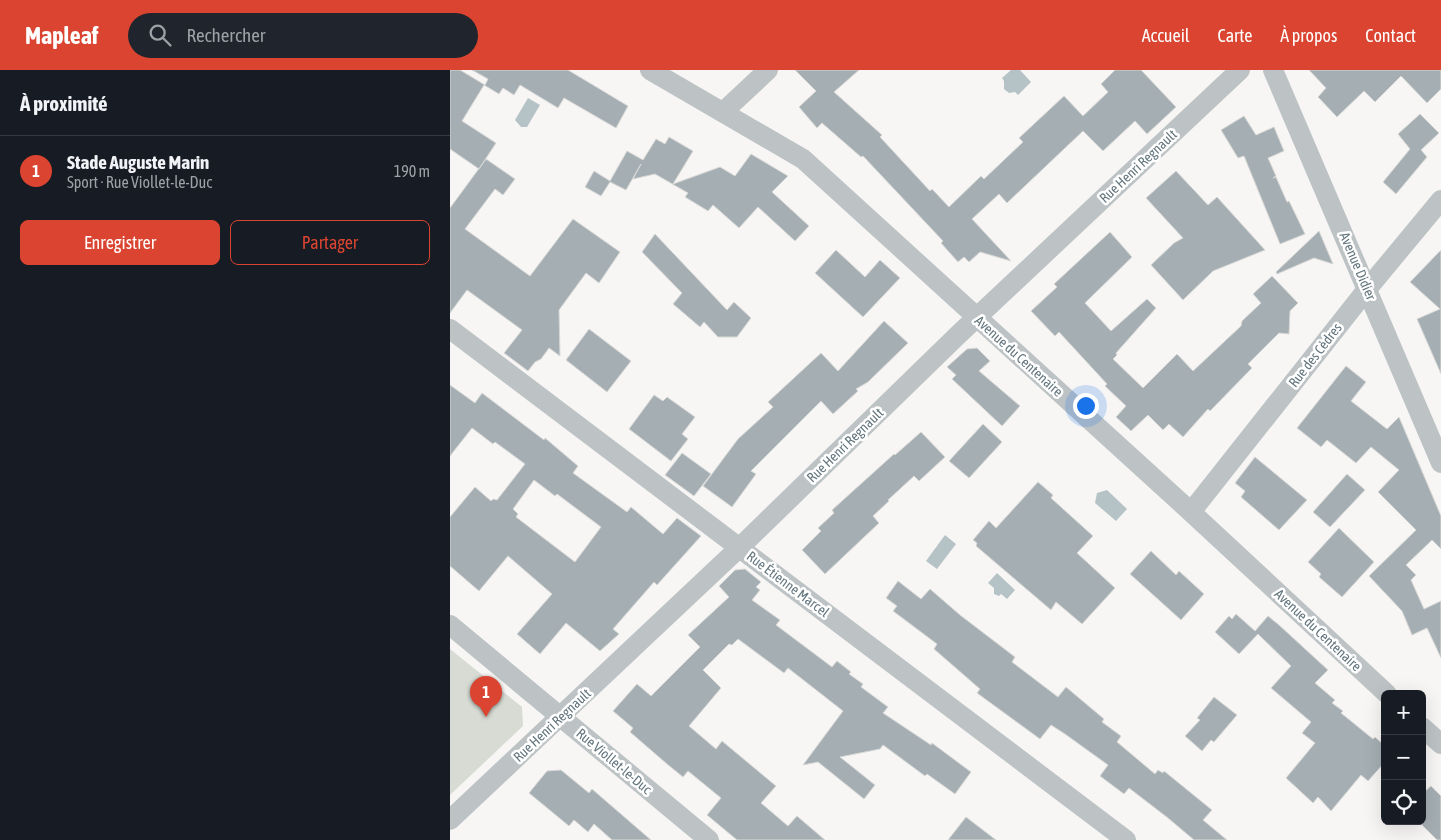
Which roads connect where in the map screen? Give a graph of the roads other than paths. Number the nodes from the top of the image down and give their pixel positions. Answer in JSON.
{"nodes":[{"id":1,"x":650,"y":70,"type":"edge"},
{"id":2,"x":768,"y":70,"type":"edge"},
{"id":3,"x":1240,"y":70,"type":"edge"},
{"id":4,"x":1273,"y":70,"type":"edge"},
{"id":5,"x":723,"y":112,"type":"junction"},
{"id":6,"x":1441,"y":200,"type":"edge"},
{"id":7,"x":1368,"y":288,"type":"junction"},
{"id":8,"x":976,"y":318,"type":"junction"},
{"id":9,"x":450,"y":329,"type":"edge"},
{"id":10,"x":1441,"y":463,"type":"edge"},
{"id":11,"x":1191,"y":512,"type":"junction"},
{"id":12,"x":740,"y":547,"type":"junction"},
{"id":13,"x":450,"y":625,"type":"edge"},
{"id":14,"x":1383,"y":690,"type":"edge"},
{"id":15,"x":560,"y":717,"type":"junction"},
{"id":16,"x":1426,"y":731,"type":"edge"},
{"id":17,"x":1441,"y":744,"type":"edge"},
{"id":18,"x":450,"y":820,"type":"edge"},
{"id":19,"x":709,"y":840,"type":"edge"},
{"id":20,"x":1126,"y":840,"type":"edge"}],
"edges":[{"from":1,"to":5,"type":"street","name":"Avenue du Centenaire"},
{"from":2,"to":5,"type":"street"},
{"from":3,"to":8,"type":"street","name":"Rue Henri Regnault"},
{"from":4,"to":7,"type":"street","name":"Avenue Didier"},
{"from":5,"to":8,"type":"street","name":"Avenue du Centenaire"},
{"from":6,"to":7,"type":"street","name":"Rue des Cèdres"},
{"from":7,"to":10,"type":"street","name":"Avenue Didier"},
{"from":7,"to":11,"type":"street","name":"Rue des Cèdres"},
{"from":8,"to":11,"type":"street","name":"Avenue du Centenaire"},
{"from":8,"to":12,"type":"street","name":"Rue Henri Regnault"},
{"from":9,"to":12,"type":"street","name":"Rue Étienne Marcel"},
{"from":11,"to":14,"type":"street","name":"Avenue du Centenaire"},
{"from":12,"to":15,"type":"street","name":"Rue Henri Regnault"},
{"from":12,"to":20,"type":"street","name":"Rue Étienne Marcel"},
{"from":13,"to":15,"type":"street","name":"Rue Viollet-le-Duc"},
{"from":15,"to":18,"type":"street","name":"Rue Henri Regnault"},
{"from":15,"to":19,"type":"street","name":"Rue Viollet-le-Duc"},
{"from":16,"to":17,"type":"street"}]}
